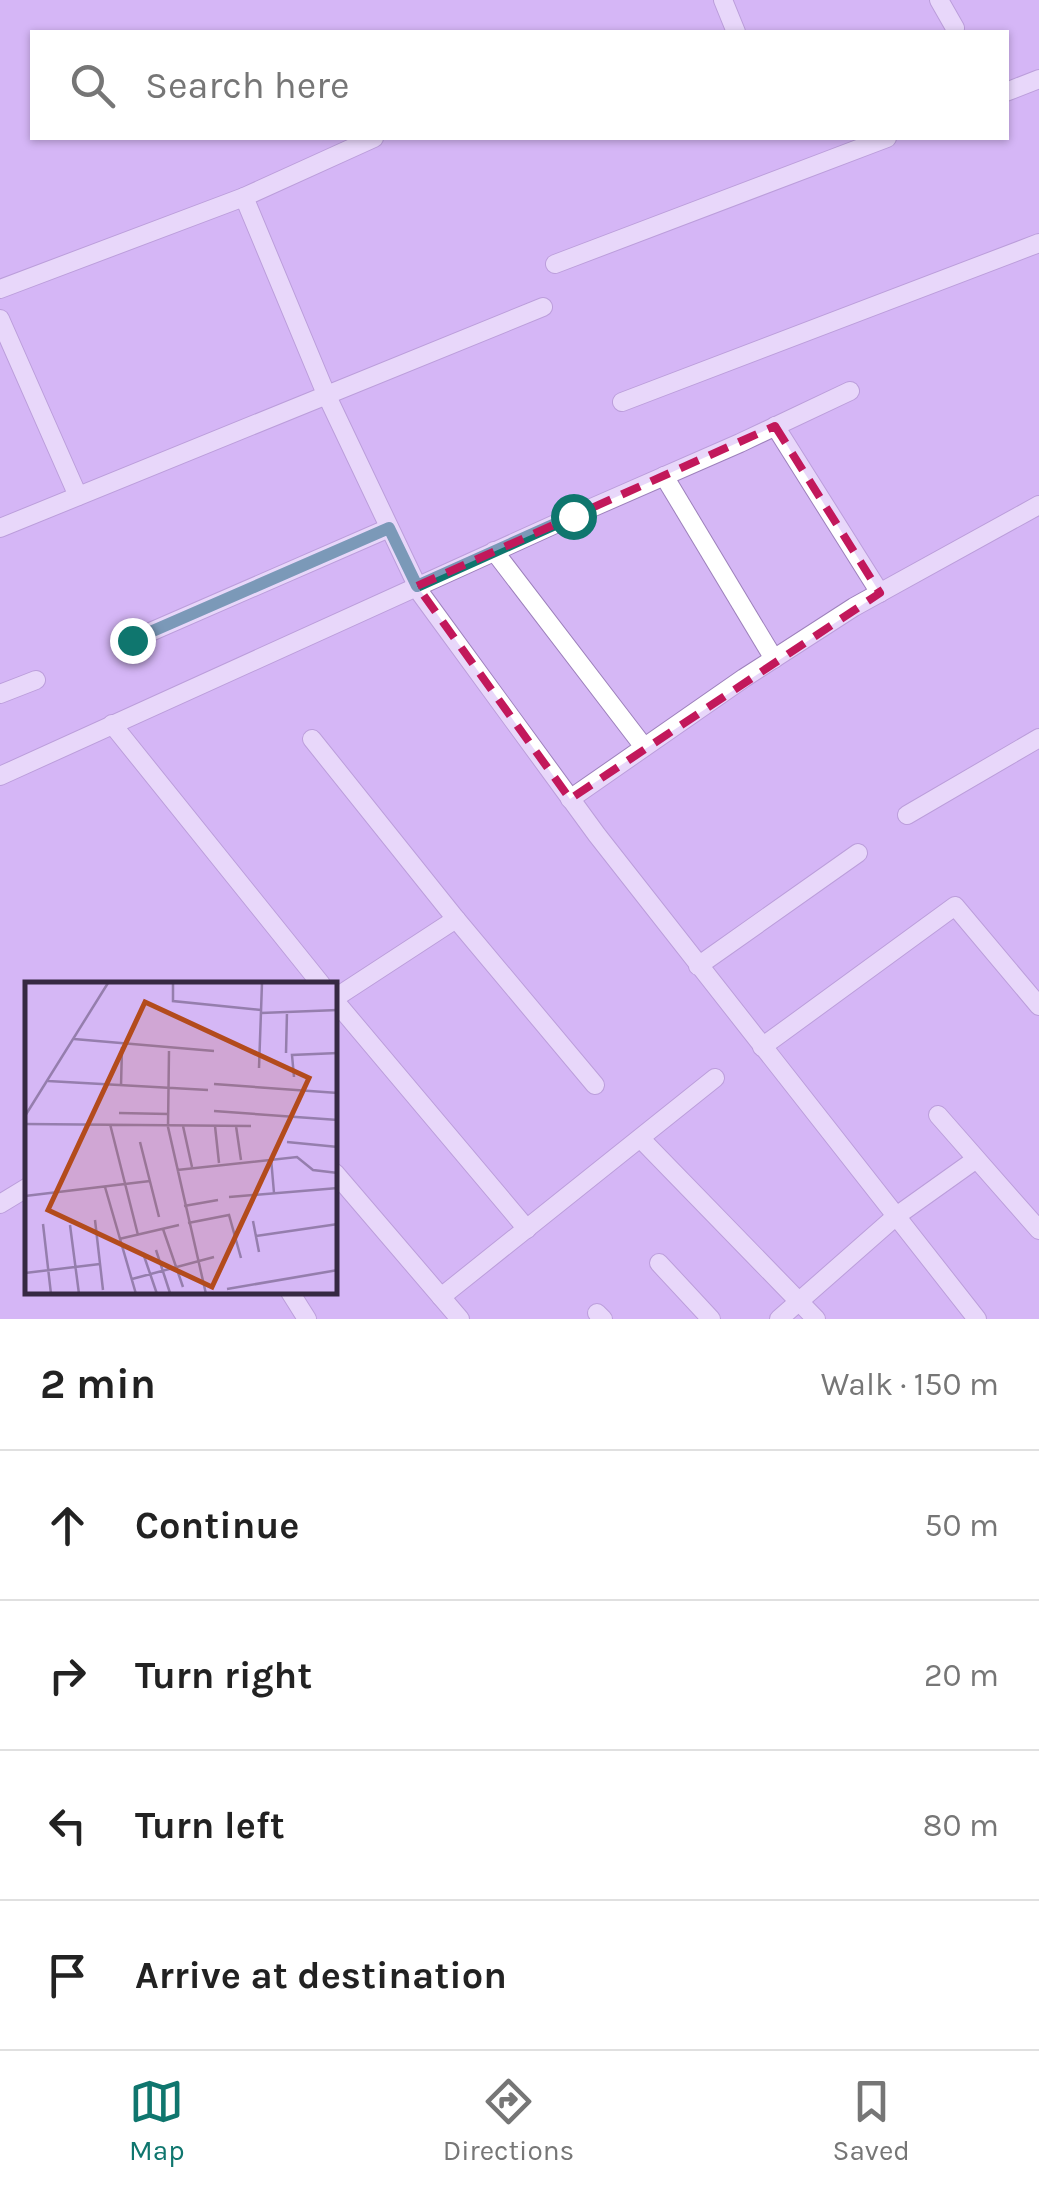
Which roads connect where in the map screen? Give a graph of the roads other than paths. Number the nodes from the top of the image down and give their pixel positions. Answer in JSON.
{"nodes":[{"id":1,"x":722,"y":0,"type":"edge"},
{"id":2,"x":939,"y":0,"type":"edge"},
{"id":3,"x":956,"y":28,"type":"dead end"},
{"id":4,"x":735,"y":30,"type":"edge"},
{"id":5,"x":1039,"y":80,"type":"edge"},
{"id":6,"x":1009,"y":91,"type":"edge"},
{"id":7,"x":370,"y":140,"type":"edge"},
{"id":8,"x":882,"y":140,"type":"edge"},
{"id":9,"x":244,"y":198,"type":"junction"},
{"id":10,"x":1039,"y":243,"type":"edge"},
{"id":11,"x":555,"y":264,"type":"dead end"},
{"id":12,"x":0,"y":289,"type":"edge"},
{"id":13,"x":543,"y":307,"type":"dead end"},
{"id":14,"x":0,"y":320,"type":"edge"},
{"id":15,"x":850,"y":390,"type":"dead end"},
{"id":16,"x":326,"y":394,"type":"junction"},
{"id":17,"x":622,"y":402,"type":"dead end"},
{"id":18,"x":775,"y":426,"type":"junction"},
{"id":19,"x":664,"y":476,"type":"junction"},
{"id":20,"x":78,"y":496,"type":"junction"},
{"id":21,"x":1037,"y":511,"type":"edge"},
{"id":22,"x":0,"y":528,"type":"edge"},
{"id":23,"x":389,"y":528,"type":"junction"},
{"id":24,"x":494,"y":551,"type":"junction"},
{"id":25,"x":417,"y":586,"type":"junction"},
{"id":26,"x":880,"y":593,"type":"junction"},
{"id":27,"x":132,"y":640,"type":"dead end"},
{"id":28,"x":774,"y":659,"type":"junction"},
{"id":29,"x":36,"y":680,"type":"dead end"},
{"id":30,"x":0,"y":694,"type":"edge"},
{"id":31,"x":112,"y":724,"type":"junction"},
{"id":32,"x":1039,"y":738,"type":"edge"},
{"id":33,"x":312,"y":739,"type":"dead end"},
{"id":34,"x":644,"y":748,"type":"junction"},
{"id":35,"x":0,"y":776,"type":"edge"},
{"id":36,"x":570,"y":799,"type":"junction"},
{"id":37,"x":907,"y":815,"type":"dead end"},
{"id":38,"x":858,"y":852,"type":"dead end"},
{"id":39,"x":456,"y":920,"type":"junction"},
{"id":40,"x":698,"y":966,"type":"junction"},
{"id":41,"x":319,"y":982,"type":"edge"},
{"id":42,"x":338,"y":998,"type":"edge"},
{"id":43,"x":338,"y":1004,"type":"edge"},
{"id":44,"x":1039,"y":1006,"type":"edge"},
{"id":45,"x":762,"y":1047,"type":"junction"},
{"id":46,"x":716,"y":1078,"type":"dead end"},
{"id":47,"x":595,"y":1085,"type":"dead end"},
{"id":48,"x":938,"y":1115,"type":"dead end"},
{"id":49,"x":641,"y":1139,"type":"junction"},
{"id":50,"x":975,"y":1160,"type":"junction"},
{"id":51,"x":338,"y":1177,"type":"edge"},
{"id":52,"x":25,"y":1189,"type":"edge"},
{"id":53,"x":0,"y":1204,"type":"edge"},
{"id":54,"x":895,"y":1217,"type":"junction"},
{"id":55,"x":527,"y":1229,"type":"junction"},
{"id":56,"x":1039,"y":1230,"type":"edge"},
{"id":57,"x":658,"y":1264,"type":"dead end"},
{"id":58,"x":291,"y":1294,"type":"edge"},
{"id":59,"x":441,"y":1297,"type":"junction"},
{"id":60,"x":799,"y":1301,"type":"junction"},
{"id":61,"x":307,"y":1319,"type":"edge"},
{"id":62,"x":460,"y":1319,"type":"edge"},
{"id":63,"x":711,"y":1319,"type":"edge"},
{"id":64,"x":778,"y":1319,"type":"edge"},
{"id":65,"x":816,"y":1319,"type":"edge"},
{"id":66,"x":977,"y":1319,"type":"edge"}],
"edges":[{"from":1,"to":4,"type":"street"},
{"from":2,"to":3,"type":"street"},
{"from":5,"to":6,"type":"street"},
{"from":7,"to":9,"type":"street"},
{"from":8,"to":11,"type":"street"},
{"from":9,"to":12,"type":"street"},
{"from":9,"to":16,"type":"street"},
{"from":10,"to":17,"type":"street"},
{"from":13,"to":16,"type":"street"},
{"from":14,"to":20,"type":"street"},
{"from":15,"to":18,"type":"street"},
{"from":16,"to":20,"type":"street"},
{"from":16,"to":23,"type":"street"},
{"from":18,"to":19,"type":"street"},
{"from":18,"to":26,"type":"street"},
{"from":19,"to":24,"type":"street"},
{"from":19,"to":28,"type":"street"},
{"from":20,"to":22,"type":"street"},
{"from":21,"to":26,"type":"street"},
{"from":23,"to":25,"type":"street"},
{"from":23,"to":27,"type":"street"},
{"from":24,"to":25,"type":"street"},
{"from":24,"to":34,"type":"street"},
{"from":25,"to":31,"type":"street"},
{"from":25,"to":36,"type":"street"},
{"from":26,"to":28,"type":"street"},
{"from":28,"to":34,"type":"street"},
{"from":29,"to":30,"type":"street"},
{"from":31,"to":35,"type":"street"},
{"from":31,"to":41,"type":"street"},
{"from":32,"to":37,"type":"street"},
{"from":33,"to":39,"type":"street"},
{"from":34,"to":36,"type":"street"},
{"from":36,"to":40,"type":"street"},
{"from":38,"to":40,"type":"street"},
{"from":39,"to":42,"type":"street"},
{"from":39,"to":47,"type":"street"},
{"from":40,"to":45,"type":"street"},
{"from":43,"to":55,"type":"street"},
{"from":44,"to":45,"type":"street"},
{"from":45,"to":54,"type":"street"},
{"from":46,"to":49,"type":"street"},
{"from":48,"to":50,"type":"street"},
{"from":49,"to":55,"type":"street"},
{"from":49,"to":60,"type":"street"},
{"from":50,"to":54,"type":"street"},
{"from":50,"to":56,"type":"street"},
{"from":51,"to":59,"type":"street"},
{"from":52,"to":53,"type":"street"},
{"from":54,"to":60,"type":"street"},
{"from":54,"to":66,"type":"street"},
{"from":55,"to":59,"type":"street"},
{"from":57,"to":63,"type":"street"},
{"from":58,"to":61,"type":"street"},
{"from":59,"to":62,"type":"street"},
{"from":60,"to":64,"type":"street"},
{"from":60,"to":65,"type":"street"}]}
